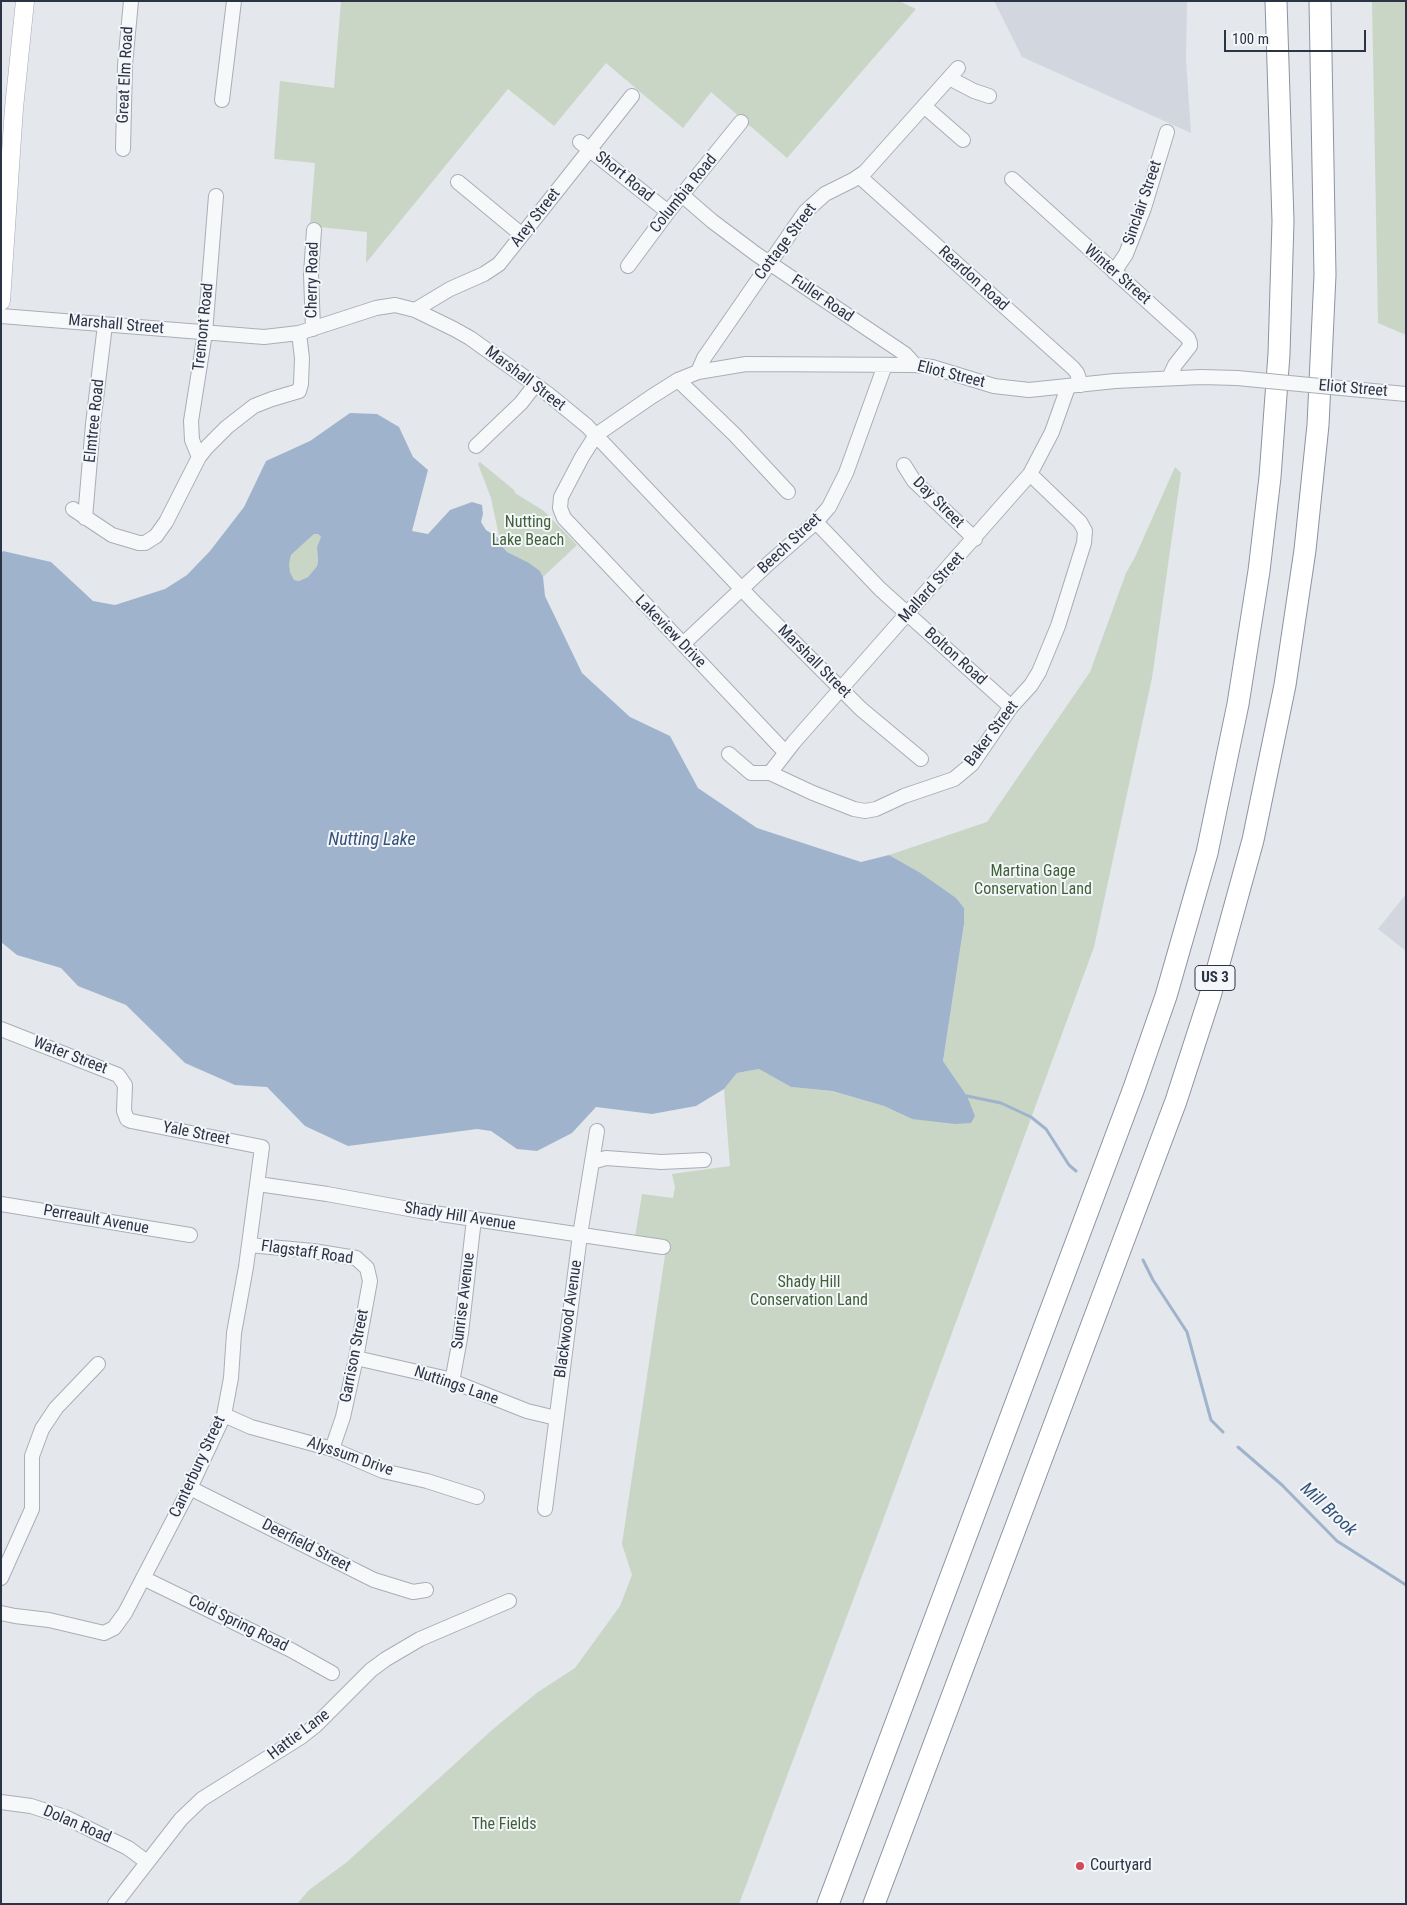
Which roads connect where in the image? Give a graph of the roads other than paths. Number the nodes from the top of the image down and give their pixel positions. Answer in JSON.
{"nodes":[{"id":1,"x":25,"y":1,"type":"edge"},
{"id":2,"x":131,"y":1,"type":"edge"},
{"id":3,"x":234,"y":1,"type":"edge"},
{"id":4,"x":1276,"y":1,"type":"edge"},
{"id":5,"x":1320,"y":1,"type":"edge"},
{"id":6,"x":632,"y":96,"type":"dead end"},
{"id":7,"x":989,"y":96,"type":"dead end"},
{"id":8,"x":222,"y":100,"type":"dead end"},
{"id":9,"x":924,"y":106,"type":"junction"},
{"id":10,"x":742,"y":122,"type":"dead end"},
{"id":11,"x":1167,"y":132,"type":"dead end"},
{"id":12,"x":963,"y":140,"type":"dead end"},
{"id":13,"x":585,"y":146,"type":"junction"},
{"id":14,"x":122,"y":149,"type":"dead end"},
{"id":15,"x":859,"y":176,"type":"junction"},
{"id":16,"x":1012,"y":179,"type":"dead end"},
{"id":17,"x":458,"y":182,"type":"dead end"},
{"id":18,"x":682,"y":195,"type":"junction"},
{"id":19,"x":216,"y":196,"type":"dead end"},
{"id":20,"x":668,"y":212,"type":"junction"},
{"id":21,"x":314,"y":230,"type":"dead end"},
{"id":22,"x":522,"y":235,"type":"junction"},
{"id":23,"x":769,"y":263,"type":"junction"},
{"id":24,"x":628,"y":266,"type":"dead end"},
{"id":25,"x":1114,"y":272,"type":"junction"},
{"id":26,"x":1,"y":301,"type":"edge"},
{"id":27,"x":415,"y":310,"type":"junction"},
{"id":28,"x":1,"y":316,"type":"edge"},
{"id":29,"x":105,"y":324,"type":"junction"},
{"id":30,"x":313,"y":329,"type":"junction"},
{"id":31,"x":204,"y":333,"type":"junction"},
{"id":32,"x":299,"y":333,"type":"junction"},
{"id":33,"x":885,"y":365,"type":"junction"},
{"id":34,"x":915,"y":365,"type":"junction"},
{"id":35,"x":698,"y":372,"type":"junction"},
{"id":36,"x":1169,"y":378,"type":"junction"},
{"id":37,"x":678,"y":380,"type":"junction"},
{"id":38,"x":535,"y":385,"type":"junction"},
{"id":39,"x":1075,"y":386,"type":"junction"},
{"id":40,"x":1406,"y":394,"type":"edge"},
{"id":41,"x":596,"y":435,"type":"junction"},
{"id":42,"x":476,"y":446,"type":"dead end"},
{"id":43,"x":199,"y":457,"type":"junction"},
{"id":44,"x":904,"y":465,"type":"dead end"},
{"id":45,"x":1030,"y":474,"type":"junction"},
{"id":46,"x":788,"y":492,"type":"dead end"},
{"id":47,"x":560,"y":508,"type":"joint"},
{"id":48,"x":73,"y":509,"type":"dead end"},
{"id":49,"x":85,"y":518,"type":"junction"},
{"id":50,"x":816,"y":522,"type":"junction"},
{"id":51,"x":975,"y":539,"type":"junction"},
{"id":52,"x":742,"y":588,"type":"junction"},
{"id":53,"x":907,"y":615,"type":"junction"},
{"id":54,"x":683,"y":644,"type":"junction"},
{"id":55,"x":842,"y":689,"type":"junction"},
{"id":56,"x":1011,"y":707,"type":"junction"},
{"id":57,"x":785,"y":752,"type":"junction"},
{"id":58,"x":729,"y":754,"type":"dead end"},
{"id":59,"x":921,"y":760,"type":"dead end"},
{"id":60,"x":770,"y":773,"type":"junction"},
{"id":61,"x":1,"y":1029,"type":"edge"},
{"id":62,"x":131,"y":1121,"type":"joint"},
{"id":63,"x":597,"y":1131,"type":"dead end"},
{"id":64,"x":262,"y":1148,"type":"joint"},
{"id":65,"x":704,"y":1160,"type":"dead end"},
{"id":66,"x":592,"y":1162,"type":"junction"},
{"id":67,"x":258,"y":1184,"type":"junction"},
{"id":68,"x":1,"y":1204,"type":"edge"},
{"id":69,"x":474,"y":1219,"type":"junction"},
{"id":70,"x":190,"y":1235,"type":"dead end"},
{"id":71,"x":580,"y":1236,"type":"junction"},
{"id":72,"x":249,"y":1245,"type":"junction"},
{"id":73,"x":662,"y":1247,"type":"dead end"},
{"id":74,"x":364,"y":1264,"type":"joint"},
{"id":75,"x":356,"y":1358,"type":"junction"},
{"id":76,"x":98,"y":1364,"type":"dead end"},
{"id":77,"x":452,"y":1382,"type":"junction"},
{"id":78,"x":224,"y":1415,"type":"junction"},
{"id":79,"x":556,"y":1418,"type":"junction"},
{"id":80,"x":332,"y":1449,"type":"junction"},
{"id":81,"x":190,"y":1488,"type":"junction"},
{"id":82,"x":477,"y":1496,"type":"dead end"},
{"id":83,"x":545,"y":1509,"type":"dead end"},
{"id":84,"x":1,"y":1578,"type":"edge"},
{"id":85,"x":143,"y":1578,"type":"junction"},
{"id":86,"x":426,"y":1590,"type":"dead end"},
{"id":87,"x":509,"y":1600,"type":"dead end"},
{"id":88,"x":1,"y":1613,"type":"edge"},
{"id":89,"x":332,"y":1672,"type":"dead end"},
{"id":90,"x":1,"y":1802,"type":"edge"},
{"id":91,"x":147,"y":1862,"type":"junction"},
{"id":92,"x":115,"y":1904,"type":"edge"},
{"id":93,"x":828,"y":1904,"type":"edge"},
{"id":94,"x":874,"y":1904,"type":"edge"}],
"edges":[{"from":1,"to":26,"type":"main road"},
{"from":2,"to":14,"type":"street","name":"Great Elm Road"},
{"from":3,"to":8,"type":"street"},
{"from":4,"to":93,"type":"highway","number":"US 3"},
{"from":5,"to":94,"type":"highway","number":"US 3"},
{"from":6,"to":13,"type":"street","name":"Arey Street"},
{"from":7,"to":9,"type":"street","name":"Cottage Street"},
{"from":9,"to":12,"type":"street"},
{"from":9,"to":15,"type":"street","name":"Cottage Street"},
{"from":10,"to":18,"type":"street","name":"Columbia Road"},
{"from":11,"to":25,"type":"street","name":"Sinclair Street"},
{"from":13,"to":20,"type":"street","name":"Short Road"},
{"from":13,"to":22,"type":"street","name":"Arey Street"},
{"from":15,"to":23,"type":"street","name":"Cottage Street"},
{"from":15,"to":39,"type":"street","name":"Reardon Road"},
{"from":16,"to":25,"type":"street","name":"Winter Street"},
{"from":17,"to":22,"type":"street"},
{"from":18,"to":20,"type":"street","name":"Columbia Road"},
{"from":18,"to":23,"type":"street","name":"Fuller Road"},
{"from":19,"to":31,"type":"street","name":"Tremont Road"},
{"from":20,"to":24,"type":"street","name":"Columbia Road"},
{"from":21,"to":30,"type":"street","name":"Cherry Road"},
{"from":22,"to":27,"type":"street","name":"Arey Street"},
{"from":23,"to":34,"type":"street","name":"Fuller Road"},
{"from":23,"to":35,"type":"street","name":"Cottage Street"},
{"from":25,"to":36,"type":"street","name":"Winter Street"},
{"from":27,"to":30,"type":"street","name":"Marshall Street"},
{"from":27,"to":38,"type":"street","name":"Marshall Street"},
{"from":28,"to":29,"type":"street","name":"Marshall Street"},
{"from":29,"to":31,"type":"street","name":"Marshall Street"},
{"from":29,"to":49,"type":"street","name":"Elmtree Road"},
{"from":30,"to":32,"type":"street","name":"Marshall Street"},
{"from":31,"to":32,"type":"street","name":"Marshall Street"},
{"from":31,"to":43,"type":"street","name":"Tremont Road"},
{"from":32,"to":43,"type":"street"},
{"from":33,"to":34,"type":"street","name":"Eliot Street"},
{"from":33,"to":35,"type":"street","name":"Eliot Street"},
{"from":33,"to":50,"type":"street","name":"Beech Street"},
{"from":34,"to":39,"type":"street","name":"Eliot Street"},
{"from":35,"to":37,"type":"street","name":"Eliot Street"},
{"from":36,"to":39,"type":"street","name":"Eliot Street"},
{"from":36,"to":40,"type":"street","name":"Eliot Street","bridge":true},
{"from":37,"to":41,"type":"street","name":"Eliot Street"},
{"from":37,"to":46,"type":"street"},
{"from":38,"to":41,"type":"street","name":"Marshall Street"},
{"from":38,"to":42,"type":"street"},
{"from":39,"to":45,"type":"street","name":"Mallard Street"},
{"from":41,"to":47,"type":"street","name":"Eliot Street"},
{"from":41,"to":52,"type":"street","name":"Marshall Street"},
{"from":43,"to":49,"type":"street"},
{"from":44,"to":51,"type":"street","name":"Day Street"},
{"from":45,"to":51,"type":"street","name":"Mallard Street"},
{"from":45,"to":56,"type":"street","name":"Baker Street"},
{"from":47,"to":54,"type":"street","name":"Lakeview Drive"},
{"from":48,"to":49,"type":"street"},
{"from":50,"to":52,"type":"street","name":"Beech Street"},
{"from":50,"to":53,"type":"street","name":"Bolton Road"},
{"from":51,"to":53,"type":"street","name":"Mallard Street"},
{"from":52,"to":54,"type":"street","name":"Beech Street"},
{"from":52,"to":55,"type":"street","name":"Marshall Street"},
{"from":53,"to":55,"type":"street","name":"Mallard Street"},
{"from":53,"to":56,"type":"street","name":"Bolton Road"},
{"from":54,"to":57,"type":"street","name":"Lakeview Drive"},
{"from":55,"to":57,"type":"street","name":"Mallard Street"},
{"from":55,"to":59,"type":"street","name":"Marshall Street"},
{"from":56,"to":60,"type":"street","name":"Baker Street"},
{"from":57,"to":60,"type":"street","name":"Mallard Street"},
{"from":58,"to":60,"type":"street","name":"Baker Street"},
{"from":61,"to":62,"type":"street","name":"Water Street"},
{"from":62,"to":64,"type":"street","name":"Yale Street"},
{"from":63,"to":66,"type":"street","name":"Blackwood Avenue"},
{"from":64,"to":67,"type":"street","name":"Canterbury Street"},
{"from":65,"to":66,"type":"street"},
{"from":66,"to":71,"type":"street","name":"Blackwood Avenue"},
{"from":67,"to":69,"type":"street","name":"Shady Hill Avenue"},
{"from":67,"to":72,"type":"street","name":"Canterbury Street"},
{"from":68,"to":70,"type":"street","name":"Perreault Avenue"},
{"from":69,"to":71,"type":"street","name":"Shady Hill Avenue"},
{"from":69,"to":77,"type":"street","name":"Sunrise Avenue"},
{"from":71,"to":73,"type":"street","name":"Shady Hill Avenue"},
{"from":71,"to":79,"type":"street","name":"Blackwood Avenue"},
{"from":72,"to":74,"type":"street","name":"Flagstaff Road"},
{"from":72,"to":78,"type":"street","name":"Canterbury Street"},
{"from":74,"to":75,"type":"street","name":"Garrison Street"},
{"from":75,"to":77,"type":"street","name":"Nuttings Lane"},
{"from":75,"to":80,"type":"street","name":"Garrison Street"},
{"from":76,"to":84,"type":"street"},
{"from":77,"to":79,"type":"street","name":"Nuttings Lane"},
{"from":78,"to":80,"type":"street","name":"Alyssum Drive"},
{"from":78,"to":81,"type":"street","name":"Canterbury Street"},
{"from":79,"to":83,"type":"street","name":"Blackwood Avenue"},
{"from":80,"to":82,"type":"street","name":"Alyssum Drive"},
{"from":81,"to":85,"type":"street","name":"Canterbury Street"},
{"from":81,"to":86,"type":"street","name":"Deerfield Street"},
{"from":85,"to":88,"type":"street","name":"Canterbury Street"},
{"from":85,"to":89,"type":"street","name":"Cold Spring Road"},
{"from":87,"to":91,"type":"street","name":"Hattie Lane"},
{"from":90,"to":91,"type":"street","name":"Dolan Road"},
{"from":91,"to":92,"type":"street","name":"Hattie Lane"}]}
